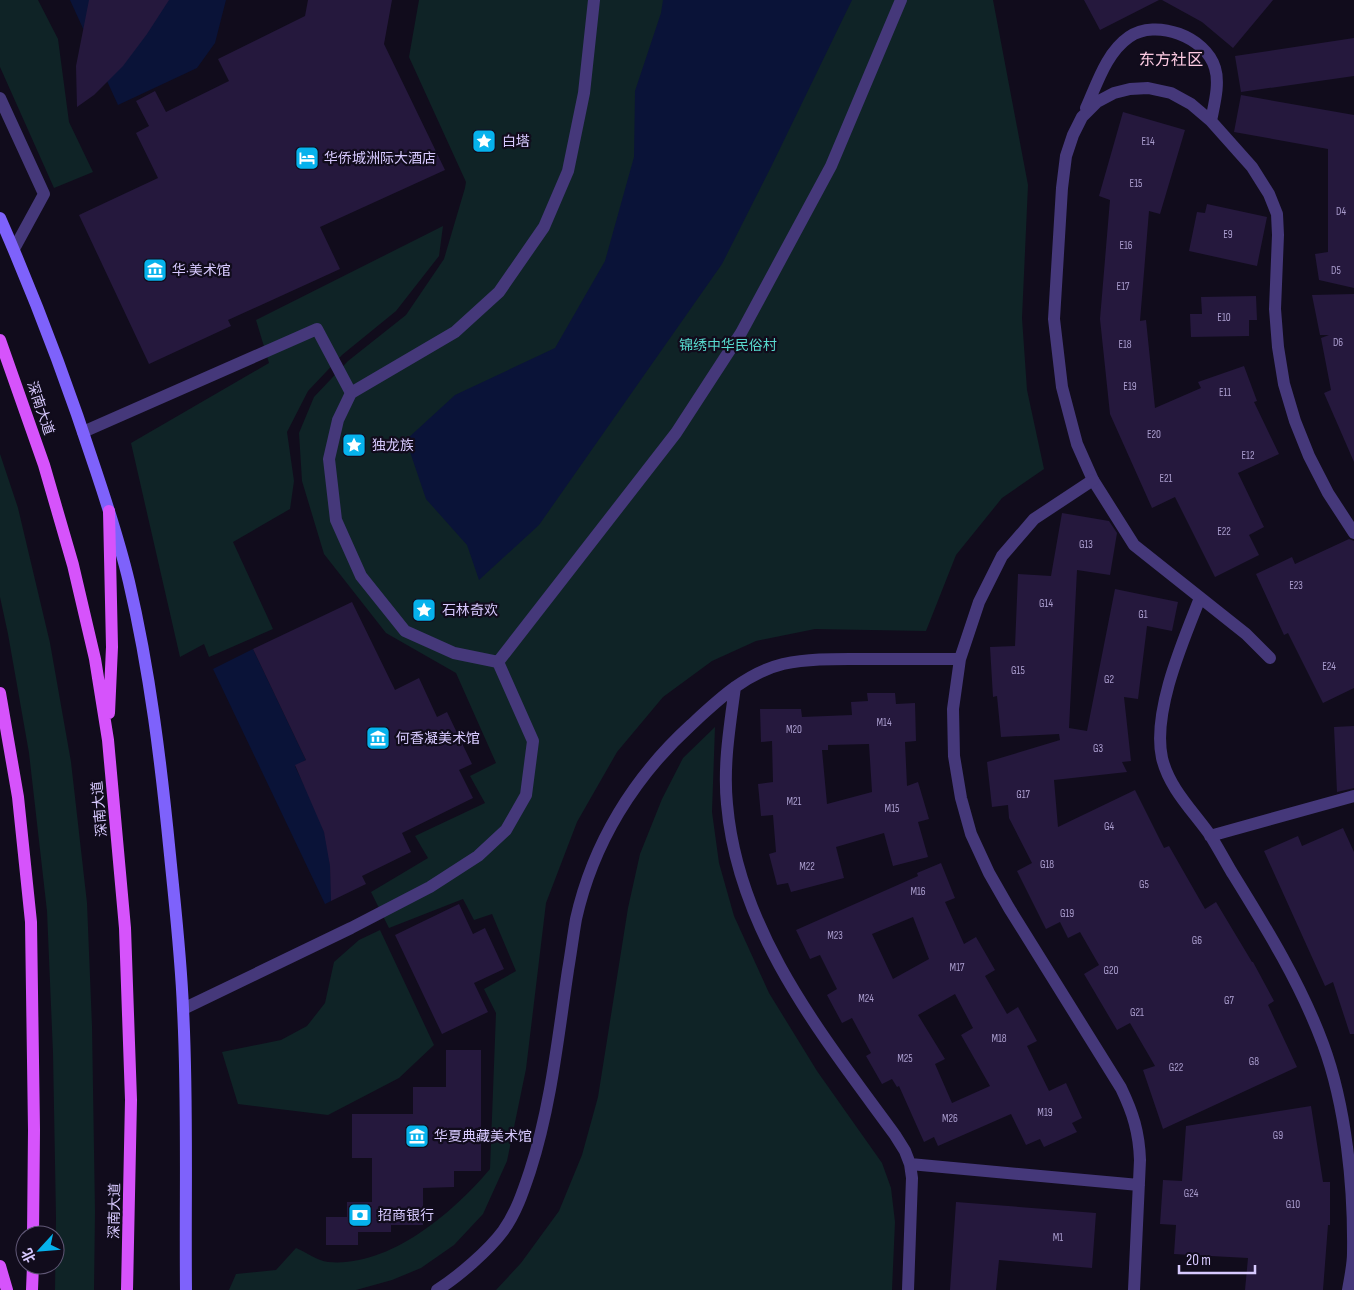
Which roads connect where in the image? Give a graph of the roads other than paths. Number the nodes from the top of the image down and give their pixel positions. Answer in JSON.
{"nodes":[{"id":1,"x":594,"y":0,"type":"edge"},
{"id":2,"x":901,"y":0,"type":"edge"},
{"id":3,"x":0,"y":98,"type":"edge"},
{"id":4,"x":1082,"y":117,"type":"junction"},
{"id":5,"x":1211,"y":121,"type":"junction"},
{"id":6,"x":0,"y":218,"type":"edge"},
{"id":7,"x":14,"y":249,"type":"junction"},
{"id":8,"x":0,"y":340,"type":"edge"},
{"id":9,"x":351,"y":393,"type":"junction"},
{"id":10,"x":84,"y":432,"type":"junction"},
{"id":11,"x":1093,"y":480,"type":"junction"},
{"id":12,"x":109,"y":511,"type":"junction"},
{"id":13,"x":1354,"y":533,"type":"edge"},
{"id":14,"x":1200,"y":598,"type":"junction"},
{"id":15,"x":1270,"y":658,"type":"dead end"},
{"id":16,"x":960,"y":660,"type":"junction"},
{"id":17,"x":498,"y":662,"type":"junction"},
{"id":18,"x":735,"y":687,"type":"junction"},
{"id":19,"x":0,"y":694,"type":"edge"},
{"id":20,"x":108,"y":740,"type":"junction"},
{"id":21,"x":1354,"y":796,"type":"edge"},
{"id":22,"x":1210,"y":836,"type":"junction"},
{"id":23,"x":184,"y":1009,"type":"junction"},
{"id":24,"x":910,"y":1164,"type":"junction"},
{"id":25,"x":1139,"y":1185,"type":"junction"},
{"id":26,"x":33,"y":1225,"type":"edge"},
{"id":27,"x":0,"y":1266,"type":"edge"},
{"id":28,"x":33,"y":1275,"type":"edge"},
{"id":29,"x":7,"y":1290,"type":"edge"},
{"id":30,"x":32,"y":1290,"type":"edge"},
{"id":31,"x":127,"y":1290,"type":"edge"},
{"id":32,"x":186,"y":1290,"type":"edge"},
{"id":33,"x":437,"y":1290,"type":"edge"},
{"id":34,"x":908,"y":1290,"type":"edge"},
{"id":35,"x":1134,"y":1290,"type":"edge"},
{"id":36,"x":1348,"y":1290,"type":"edge"}],
"edges":[{"from":1,"to":9,"type":"street"},
{"from":2,"to":17,"type":"street"},
{"from":3,"to":7,"type":"street"},
{"from":4,"to":5,"type":"street"},
{"from":4,"to":5,"type":"street"},
{"from":4,"to":11,"type":"street"},
{"from":5,"to":13,"type":"street"},
{"from":6,"to":7,"type":"main road"},
{"from":7,"to":10,"type":"main road"},
{"from":8,"to":20,"type":"main road","name":"深南大道"},
{"from":9,"to":10,"type":"street"},
{"from":9,"to":17,"type":"street"},
{"from":10,"to":12,"type":"main road"},
{"from":11,"to":14,"type":"street"},
{"from":11,"to":16,"type":"street"},
{"from":12,"to":20,"type":"main road"},
{"from":12,"to":23,"type":"main road"},
{"from":14,"to":15,"type":"street"},
{"from":14,"to":22,"type":"street"},
{"from":16,"to":18,"type":"street"},
{"from":16,"to":25,"type":"street"},
{"from":17,"to":23,"type":"street"},
{"from":18,"to":24,"type":"street"},
{"from":18,"to":33,"type":"street"},
{"from":19,"to":26,"type":"main road"},
{"from":20,"to":31,"type":"main road","name":"深南大道"},
{"from":21,"to":22,"type":"street"},
{"from":22,"to":36,"type":"street"},
{"from":23,"to":32,"type":"main road"},
{"from":24,"to":25,"type":"street"},
{"from":24,"to":34,"type":"street"},
{"from":25,"to":35,"type":"street"},
{"from":27,"to":29,"type":"main road"},
{"from":28,"to":30,"type":"main road"}]}
